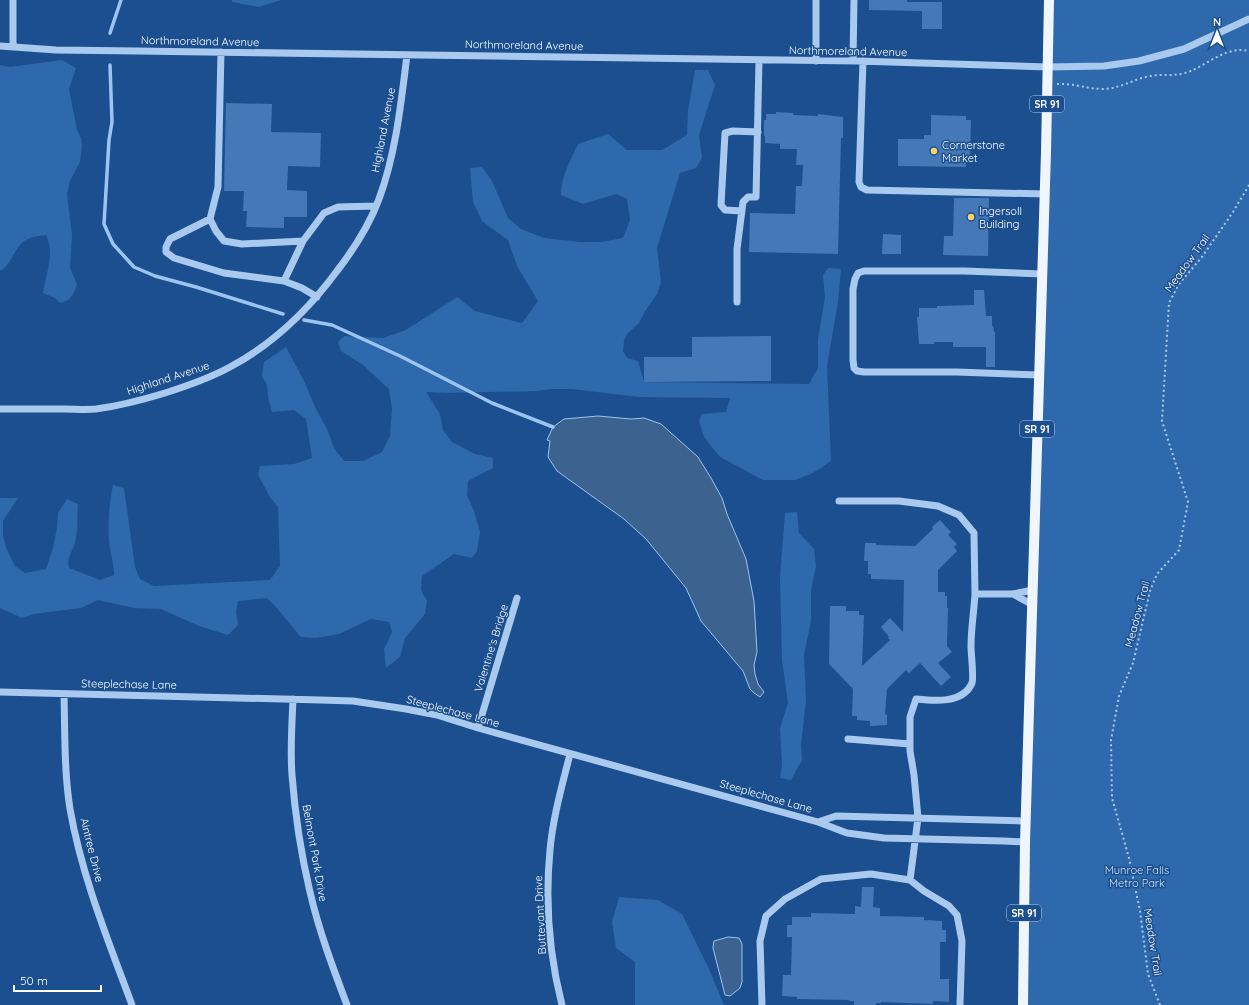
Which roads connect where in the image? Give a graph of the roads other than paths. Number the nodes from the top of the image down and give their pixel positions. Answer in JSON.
{"nodes":[{"id":1,"x":13,"y":0,"type":"edge"},
{"id":2,"x":816,"y":0,"type":"edge"},
{"id":3,"x":854,"y":0,"type":"edge"},
{"id":4,"x":1049,"y":0,"type":"edge"},
{"id":5,"x":1249,"y":18,"type":"edge"},
{"id":6,"x":0,"y":46,"type":"edge"},
{"id":7,"x":13,"y":47,"type":"junction"},
{"id":8,"x":221,"y":52,"type":"junction"},
{"id":9,"x":407,"y":54,"type":"junction"},
{"id":10,"x":759,"y":60,"type":"junction"},
{"id":11,"x":816,"y":61,"type":"junction"},
{"id":12,"x":853,"y":61,"type":"junction"},
{"id":13,"x":863,"y":62,"type":"junction"},
{"id":14,"x":1048,"y":67,"type":"junction"},
{"id":15,"x":758,"y":132,"type":"junction"},
{"id":16,"x":1045,"y":194,"type":"junction"},
{"id":17,"x":376,"y":206,"type":"junction"},
{"id":18,"x":742,"y":211,"type":"junction"},
{"id":19,"x":210,"y":219,"type":"junction"},
{"id":20,"x":303,"y":241,"type":"junction"},
{"id":21,"x":1042,"y":274,"type":"junction"},
{"id":22,"x":284,"y":282,"type":"junction"},
{"id":23,"x":317,"y":298,"type":"junction"},
{"id":24,"x":737,"y":302,"type":"dead end"},
{"id":25,"x":1039,"y":375,"type":"junction"},
{"id":26,"x":0,"y":409,"type":"edge"},
{"id":27,"x":840,"y":501,"type":"dead end"},
{"id":28,"x":1033,"y":590,"type":"junction"},
{"id":29,"x":975,"y":594,"type":"junction"},
{"id":30,"x":1013,"y":594,"type":"junction"},
{"id":31,"x":517,"y":598,"type":"dead end"},
{"id":32,"x":1033,"y":605,"type":"junction"},
{"id":33,"x":0,"y":692,"type":"edge"},
{"id":34,"x":64,"y":694,"type":"junction"},
{"id":35,"x":293,"y":699,"type":"junction"},
{"id":36,"x":478,"y":728,"type":"junction"},
{"id":37,"x":848,"y":739,"type":"dead end"},
{"id":38,"x":910,"y":744,"type":"junction"},
{"id":39,"x":570,"y":754,"type":"junction"},
{"id":40,"x":918,"y":818,"type":"junction"},
{"id":41,"x":1026,"y":821,"type":"junction"},
{"id":42,"x":818,"y":822,"type":"junction"},
{"id":43,"x":916,"y":839,"type":"junction"},
{"id":44,"x":1025,"y":842,"type":"junction"},
{"id":45,"x":910,"y":880,"type":"junction"},
{"id":46,"x":132,"y":1005,"type":"edge"},
{"id":47,"x":347,"y":1005,"type":"edge"},
{"id":48,"x":562,"y":1005,"type":"edge"},
{"id":49,"x":762,"y":1005,"type":"edge"},
{"id":50,"x":960,"y":1005,"type":"edge"},
{"id":51,"x":1023,"y":1005,"type":"edge"}],
"edges":[{"from":1,"to":7,"type":"street"},
{"from":2,"to":11,"type":"street"},
{"from":3,"to":12,"type":"street"},
{"from":4,"to":14,"type":"main road","number":"SR 91"},
{"from":5,"to":14,"type":"street","name":"Northmoreland Avenue"},
{"from":6,"to":7,"type":"street","name":"Northmoreland Avenue"},
{"from":7,"to":8,"type":"street","name":"Northmoreland Avenue"},
{"from":8,"to":9,"type":"street","name":"Northmoreland Avenue"},
{"from":8,"to":19,"type":"street"},
{"from":9,"to":10,"type":"street","name":"Northmoreland Avenue"},
{"from":9,"to":17,"type":"street","name":"Highland Avenue"},
{"from":10,"to":11,"type":"street","name":"Northmoreland Avenue"},
{"from":10,"to":15,"type":"street"},
{"from":11,"to":12,"type":"street","name":"Northmoreland Avenue"},
{"from":12,"to":13,"type":"street","name":"Northmoreland Avenue"},
{"from":13,"to":14,"type":"street","name":"Northmoreland Avenue"},
{"from":13,"to":16,"type":"street"},
{"from":14,"to":16,"type":"main road","number":"SR 91"},
{"from":15,"to":18,"type":"street"},
{"from":15,"to":18,"type":"street"},
{"from":16,"to":21,"type":"main road","number":"SR 91"},
{"from":17,"to":20,"type":"street"},
{"from":17,"to":23,"type":"street","name":"Highland Avenue"},
{"from":18,"to":24,"type":"street"},
{"from":19,"to":20,"type":"street"},
{"from":19,"to":22,"type":"street"},
{"from":20,"to":22,"type":"street"},
{"from":21,"to":25,"type":"main road","number":"SR 91"},
{"from":21,"to":25,"type":"street"},
{"from":22,"to":23,"type":"street"},
{"from":23,"to":26,"type":"street","name":"Highland Avenue"},
{"from":25,"to":28,"type":"main road","number":"SR 91"},
{"from":27,"to":29,"type":"street"},
{"from":28,"to":30,"type":"street"},
{"from":28,"to":32,"type":"main road","number":"SR 91"},
{"from":29,"to":30,"type":"street"},
{"from":29,"to":38,"type":"street"},
{"from":30,"to":32,"type":"street"},
{"from":31,"to":36,"type":"street","name":"Valentine's Bridge"},
{"from":32,"to":41,"type":"main road","number":"SR 91"},
{"from":33,"to":34,"type":"street","name":"Steeplechase Lane"},
{"from":34,"to":35,"type":"street","name":"Steeplechase Lane"},
{"from":34,"to":46,"type":"street","name":"Aintree Drive"},
{"from":35,"to":36,"type":"street","name":"Steeplechase Lane"},
{"from":35,"to":47,"type":"street","name":"Belmont Park Drive"},
{"from":36,"to":39,"type":"street","name":"Steeplechase Lane"},
{"from":37,"to":38,"type":"street"},
{"from":38,"to":40,"type":"street"},
{"from":39,"to":42,"type":"street","name":"Steeplechase Lane"},
{"from":39,"to":48,"type":"street","name":"Buttevant Drive"},
{"from":40,"to":41,"type":"street","name":"Steeplechase Lane"},
{"from":40,"to":42,"type":"street","name":"Steeplechase Lane"},
{"from":40,"to":43,"type":"street"},
{"from":41,"to":44,"type":"main road","number":"SR 91"},
{"from":42,"to":43,"type":"street","name":"Steeplechase Lane"},
{"from":43,"to":44,"type":"street","name":"Steeplechase Lane"},
{"from":43,"to":45,"type":"street"},
{"from":44,"to":51,"type":"main road","number":"SR 91"},
{"from":45,"to":49,"type":"street"},
{"from":45,"to":50,"type":"street"}]}
